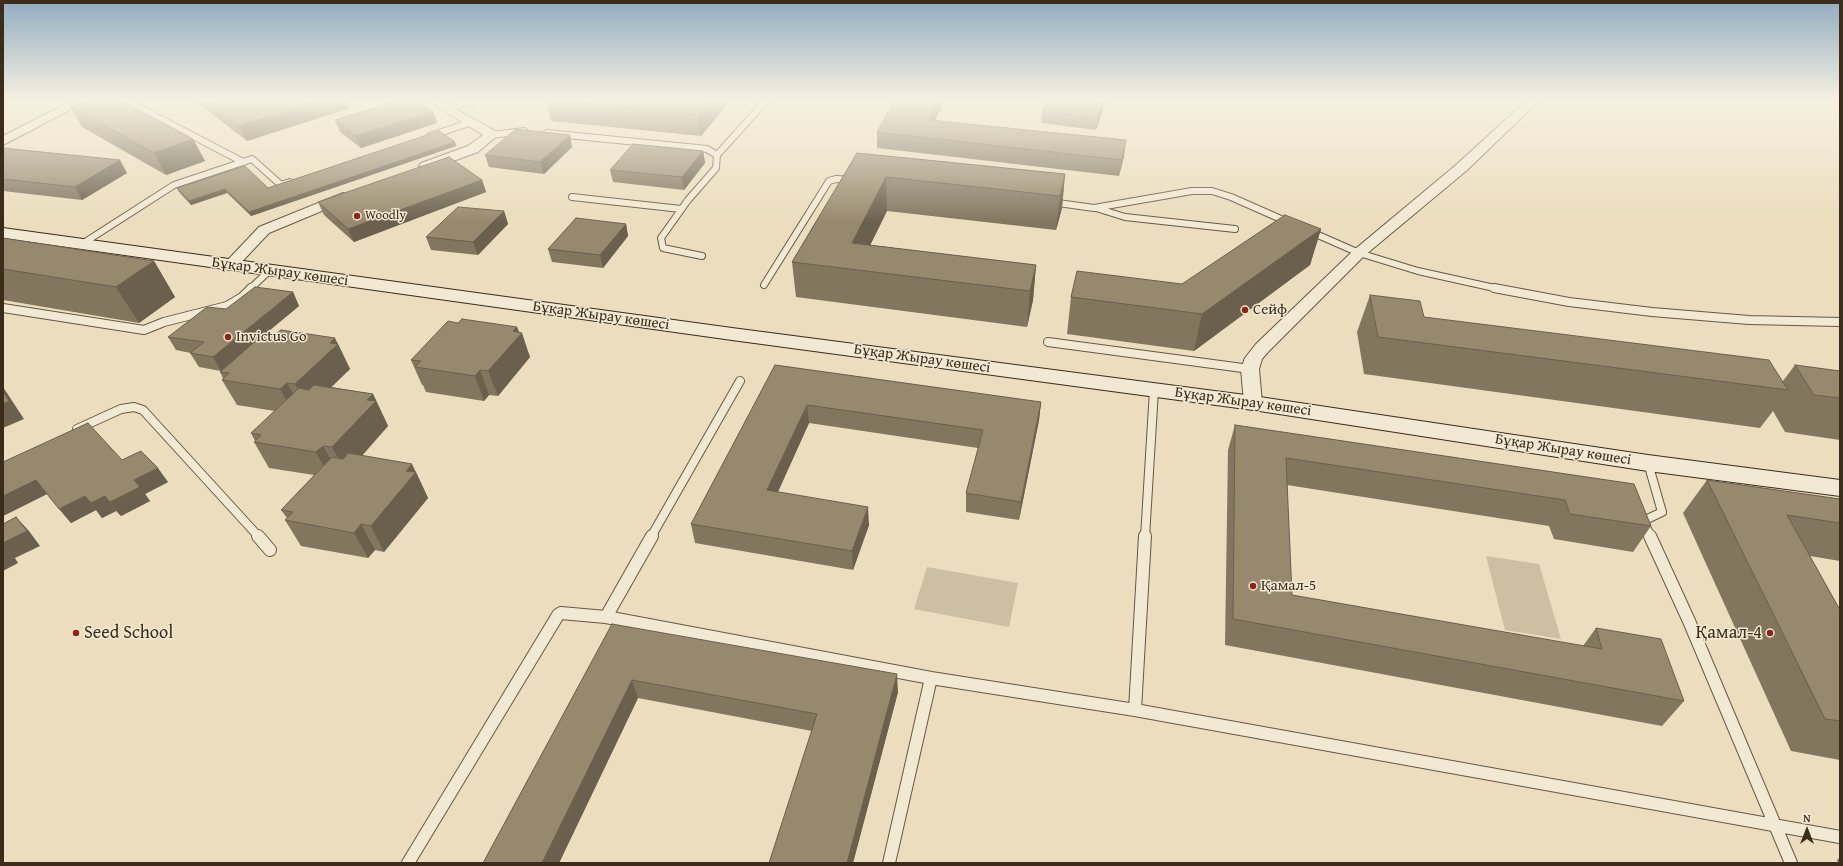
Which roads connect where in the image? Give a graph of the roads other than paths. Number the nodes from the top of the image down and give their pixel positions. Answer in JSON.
{"nodes":[{"id":1,"x":204,"y":141,"type":"edge"},
{"id":2,"x":483,"y":141,"type":"edge"},
{"id":3,"x":632,"y":141,"type":"edge"},
{"id":4,"x":729,"y":141,"type":"edge"},
{"id":5,"x":1490,"y":141,"type":"edge"},
{"id":6,"x":717,"y":155,"type":"junction"},
{"id":7,"x":243,"y":162,"type":"junction"},
{"id":8,"x":414,"y":171,"type":"edge"},
{"id":9,"x":296,"y":180,"type":"edge"},
{"id":10,"x":864,"y":181,"type":"edge"},
{"id":11,"x":354,"y":193,"type":"edge"},
{"id":12,"x":572,"y":197,"type":"dead end"},
{"id":13,"x":1044,"y":201,"type":"edge"},
{"id":14,"x":1094,"y":208,"type":"junction"},
{"id":15,"x":681,"y":209,"type":"junction"},
{"id":16,"x":1235,"y":229,"type":"dead end"},
{"id":17,"x":15,"y":238,"type":"edge"},
{"id":18,"x":82,"y":244,"type":"junction"},
{"id":19,"x":1359,"y":253,"type":"junction"},
{"id":20,"x":702,"y":256,"type":"dead end"},
{"id":21,"x":230,"y":265,"type":"junction"},
{"id":22,"x":269,"y":271,"type":"junction"},
{"id":23,"x":764,"y":285,"type":"dead end"},
{"id":24,"x":3,"y":308,"type":"edge"},
{"id":25,"x":1840,"y":322,"type":"edge"},
{"id":26,"x":1048,"y":342,"type":"dead end"},
{"id":27,"x":1250,"y":369,"type":"junction"},
{"id":28,"x":740,"y":381,"type":"dead end"},
{"id":29,"x":1154,"y":390,"type":"junction"},
{"id":30,"x":1253,"y":403,"type":"junction"},
{"id":31,"x":66,"y":434,"type":"edge"},
{"id":32,"x":1648,"y":463,"type":"junction"},
{"id":33,"x":1840,"y":488,"type":"edge"},
{"id":34,"x":270,"y":550,"type":"dead end"},
{"id":35,"x":606,"y":617,"type":"junction"},
{"id":36,"x":931,"y":678,"type":"junction"},
{"id":37,"x":1135,"y":710,"type":"junction"},
{"id":38,"x":1775,"y":826,"type":"junction"},
{"id":39,"x":1840,"y":837,"type":"edge"},
{"id":40,"x":408,"y":863,"type":"edge"},
{"id":41,"x":889,"y":863,"type":"edge"},
{"id":42,"x":1791,"y":863,"type":"edge"}],
"edges":[{"from":1,"to":7,"type":"lane"},
{"from":2,"to":8,"type":"street"},
{"from":3,"to":6,"type":"lane"},
{"from":4,"to":6,"type":"lane"},
{"from":5,"to":19,"type":"street"},
{"from":6,"to":15,"type":"lane"},
{"from":7,"to":9,"type":"lane"},
{"from":7,"to":18,"type":"lane"},
{"from":10,"to":23,"type":"lane"},
{"from":11,"to":21,"type":"street"},
{"from":12,"to":15,"type":"lane"},
{"from":13,"to":14,"type":"lane"},
{"from":14,"to":16,"type":"lane"},
{"from":14,"to":19,"type":"lane"},
{"from":15,"to":20,"type":"lane"},
{"from":17,"to":18,"type":"street","name":"Бұқар Жырау көшесі"},
{"from":18,"to":21,"type":"street","name":"Бұқар Жырау көшесі"},
{"from":19,"to":25,"type":"lane"},
{"from":19,"to":27,"type":"street"},
{"from":21,"to":22,"type":"street","name":"Бұқар Жырау көшесі"},
{"from":22,"to":24,"type":"lane"},
{"from":22,"to":29,"type":"street","name":"Бұқар Жырау көшесі"},
{"from":26,"to":27,"type":"lane"},
{"from":27,"to":30,"type":"street"},
{"from":28,"to":35,"type":"lane"},
{"from":29,"to":30,"type":"street","name":"Бұқар Жырау көшесі"},
{"from":29,"to":37,"type":"lane"},
{"from":30,"to":32,"type":"street","name":"Бұқар Жырау көшесі"},
{"from":31,"to":34,"type":"lane"},
{"from":32,"to":33,"type":"street","name":"Бұқар Жырау көшесі"},
{"from":32,"to":38,"type":"lane"},
{"from":35,"to":36,"type":"lane"},
{"from":35,"to":40,"type":"lane"},
{"from":36,"to":37,"type":"lane"},
{"from":36,"to":41,"type":"lane"},
{"from":37,"to":38,"type":"lane"},
{"from":38,"to":39,"type":"lane"},
{"from":38,"to":42,"type":"lane"}]}
